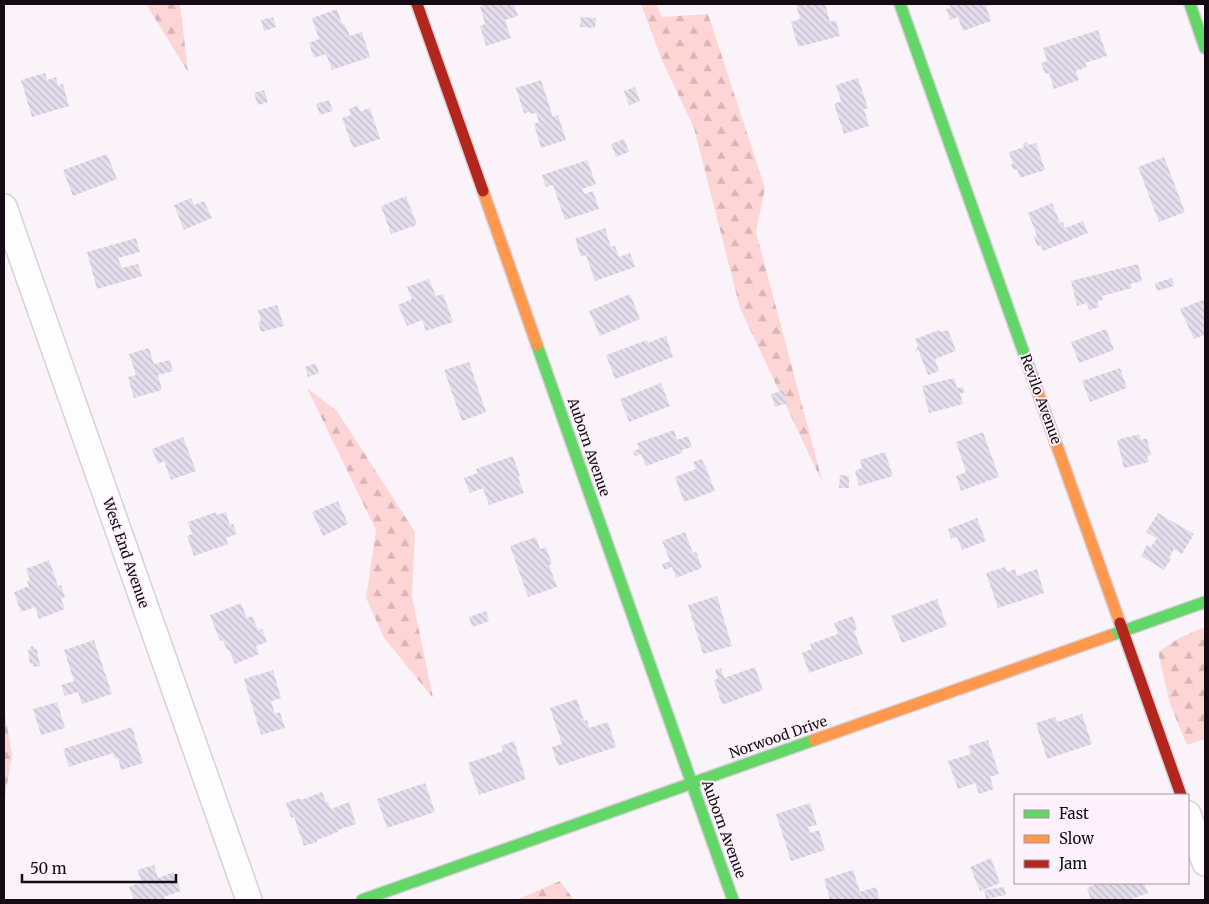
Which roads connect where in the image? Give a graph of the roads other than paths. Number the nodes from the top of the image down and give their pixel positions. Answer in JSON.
{"nodes":[{"id":1,"x":417,"y":4,"type":"edge"},
{"id":2,"x":900,"y":4,"type":"edge"},
{"id":3,"x":1190,"y":4,"type":"edge"},
{"id":4,"x":1205,"y":48,"type":"edge"},
{"id":5,"x":4,"y":207,"type":"edge"},
{"id":6,"x":1205,"y":602,"type":"edge"},
{"id":7,"x":1123,"y":631,"type":"junction"},
{"id":8,"x":692,"y":783,"type":"junction"},
{"id":9,"x":1181,"y":794,"type":"edge"},
{"id":10,"x":1189,"y":817,"type":"edge"},
{"id":11,"x":1205,"y":863,"type":"edge"},
{"id":12,"x":249,"y":900,"type":"edge"},
{"id":13,"x":362,"y":900,"type":"edge"},
{"id":14,"x":733,"y":900,"type":"edge"}],
"edges":[{"from":1,"to":8,"type":"main road","name":"Auborn Avenue"},
{"from":2,"to":7,"type":"main road","name":"Revilo Avenue"},
{"from":3,"to":4,"type":"main road"},
{"from":5,"to":12,"type":"street","name":"West End Avenue"},
{"from":6,"to":7,"type":"main road","name":"Norwood Drive"},
{"from":7,"to":8,"type":"main road","name":"Norwood Drive"},
{"from":7,"to":9,"type":"main road","name":"Revilo Avenue"},
{"from":8,"to":13,"type":"main road","name":"Norwood Drive"},
{"from":8,"to":14,"type":"main road","name":"Auborn Avenue"},
{"from":10,"to":11,"type":"street"}]}
